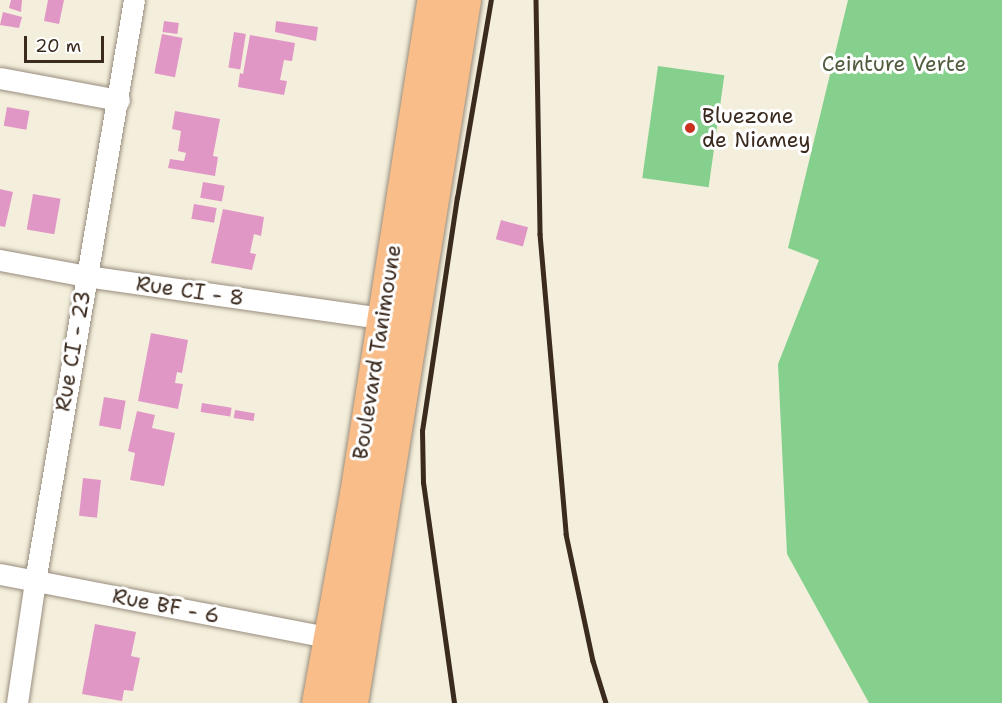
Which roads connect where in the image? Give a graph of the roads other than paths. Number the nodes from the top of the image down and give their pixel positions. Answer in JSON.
{"nodes":[{"id":1,"x":134,"y":0,"type":"edge"},
{"id":2,"x":433,"y":0,"type":"edge"},
{"id":3,"x":464,"y":0,"type":"edge"},
{"id":4,"x":0,"y":78,"type":"edge"},
{"id":5,"x":118,"y":100,"type":"junction"},
{"id":6,"x":0,"y":260,"type":"edge"},
{"id":7,"x":86,"y":276,"type":"junction"},
{"id":8,"x":381,"y":318,"type":"junction"},
{"id":9,"x":0,"y":573,"type":"edge"},
{"id":10,"x":35,"y":581,"type":"junction"},
{"id":11,"x":332,"y":638,"type":"junction"},
{"id":12,"x":17,"y":703,"type":"edge"},
{"id":13,"x":318,"y":703,"type":"edge"},
{"id":14,"x":351,"y":703,"type":"edge"}],
"edges":[{"from":1,"to":5,"type":"street","name":"Rue CI - 23"},
{"from":2,"to":8,"type":"main road","name":"Boulevard Tanimoune"},
{"from":3,"to":14,"type":"main road","name":"Boulevard Tanimoune"},
{"from":4,"to":5,"type":"street"},
{"from":5,"to":7,"type":"street","name":"Rue CI - 23"},
{"from":6,"to":7,"type":"street","name":"Rue CI - 8"},
{"from":7,"to":8,"type":"street","name":"Rue CI - 8"},
{"from":7,"to":10,"type":"street","name":"Rue CI - 23"},
{"from":8,"to":11,"type":"main road","name":"Boulevard Tanimoune"},
{"from":9,"to":10,"type":"street","name":"Rue BF - 6"},
{"from":10,"to":11,"type":"street","name":"Rue BF - 6"},
{"from":10,"to":12,"type":"street","name":"Rue CI - 23"},
{"from":11,"to":13,"type":"main road","name":"Boulevard Tanimoune"}]}
